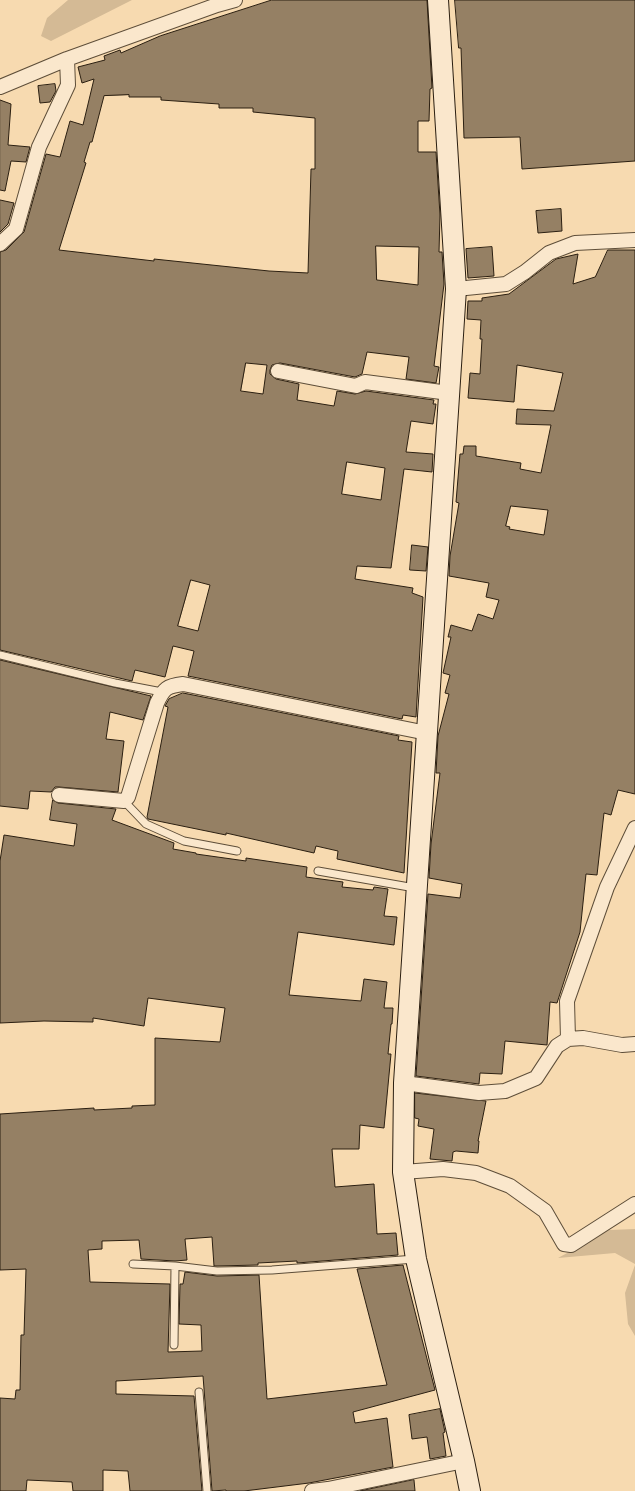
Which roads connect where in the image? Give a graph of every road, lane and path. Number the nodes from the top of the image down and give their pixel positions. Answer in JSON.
{"nodes":[{"id":1,"x":235,"y":0,"type":"edge"},
{"id":2,"x":438,"y":0,"type":"edge"},
{"id":3,"x":67,"y":59,"type":"junction"},
{"id":4,"x":0,"y":87,"type":"edge"},
{"id":5,"x":635,"y":240,"type":"edge"},
{"id":6,"x":0,"y":244,"type":"edge"},
{"id":7,"x":456,"y":289,"type":"junction"},
{"id":8,"x":278,"y":371,"type":"dead end"},
{"id":9,"x":450,"y":393,"type":"junction"},
{"id":10,"x":0,"y":655,"type":"edge"},
{"id":11,"x":162,"y":692,"type":"junction"},
{"id":12,"x":427,"y":733,"type":"junction"},
{"id":13,"x":59,"y":796,"type":"dead end"},
{"id":14,"x":124,"y":801,"type":"junction"},
{"id":15,"x":635,"y":828,"type":"edge"},
{"id":16,"x":237,"y":852,"type":"dead end"},
{"id":17,"x":318,"y":871,"type":"dead end"},
{"id":18,"x":416,"y":888,"type":"junction"},
{"id":19,"x":568,"y":1039,"type":"junction"},
{"id":20,"x":635,"y":1044,"type":"edge"},
{"id":21,"x":404,"y":1083,"type":"junction"},
{"id":22,"x":402,"y":1172,"type":"junction"},
{"id":23,"x":635,"y":1204,"type":"edge"},
{"id":24,"x":416,"y":1260,"type":"junction"},
{"id":25,"x":133,"y":1264,"type":"dead end"},
{"id":26,"x":175,"y":1266,"type":"junction"},
{"id":27,"x":174,"y":1345,"type":"dead end"},
{"id":28,"x":199,"y":1392,"type":"dead end"},
{"id":29,"x":464,"y":1461,"type":"junction"},
{"id":30,"x":207,"y":1491,"type":"edge"},
{"id":31,"x":312,"y":1491,"type":"edge"},
{"id":32,"x":470,"y":1491,"type":"edge"}],
"edges":[{"from":1,"to":3,"type":"street"},
{"from":2,"to":7,"type":"street"},
{"from":3,"to":4,"type":"street"},
{"from":3,"to":6,"type":"street"},
{"from":5,"to":7,"type":"street"},
{"from":7,"to":9,"type":"street"},
{"from":8,"to":9,"type":"street"},
{"from":9,"to":12,"type":"street"},
{"from":10,"to":11,"type":"lane"},
{"from":11,"to":12,"type":"street"},
{"from":11,"to":14,"type":"street"},
{"from":12,"to":18,"type":"street"},
{"from":13,"to":14,"type":"street"},
{"from":14,"to":16,"type":"lane"},
{"from":15,"to":19,"type":"street"},
{"from":17,"to":18,"type":"lane"},
{"from":18,"to":21,"type":"street"},
{"from":19,"to":20,"type":"street"},
{"from":19,"to":21,"type":"street"},
{"from":21,"to":22,"type":"street"},
{"from":22,"to":23,"type":"street"},
{"from":22,"to":24,"type":"street"},
{"from":24,"to":26,"type":"lane"},
{"from":24,"to":29,"type":"street"},
{"from":25,"to":26,"type":"lane"},
{"from":26,"to":27,"type":"lane"},
{"from":28,"to":30,"type":"lane"},
{"from":29,"to":31,"type":"street"},
{"from":29,"to":32,"type":"street"}]}
